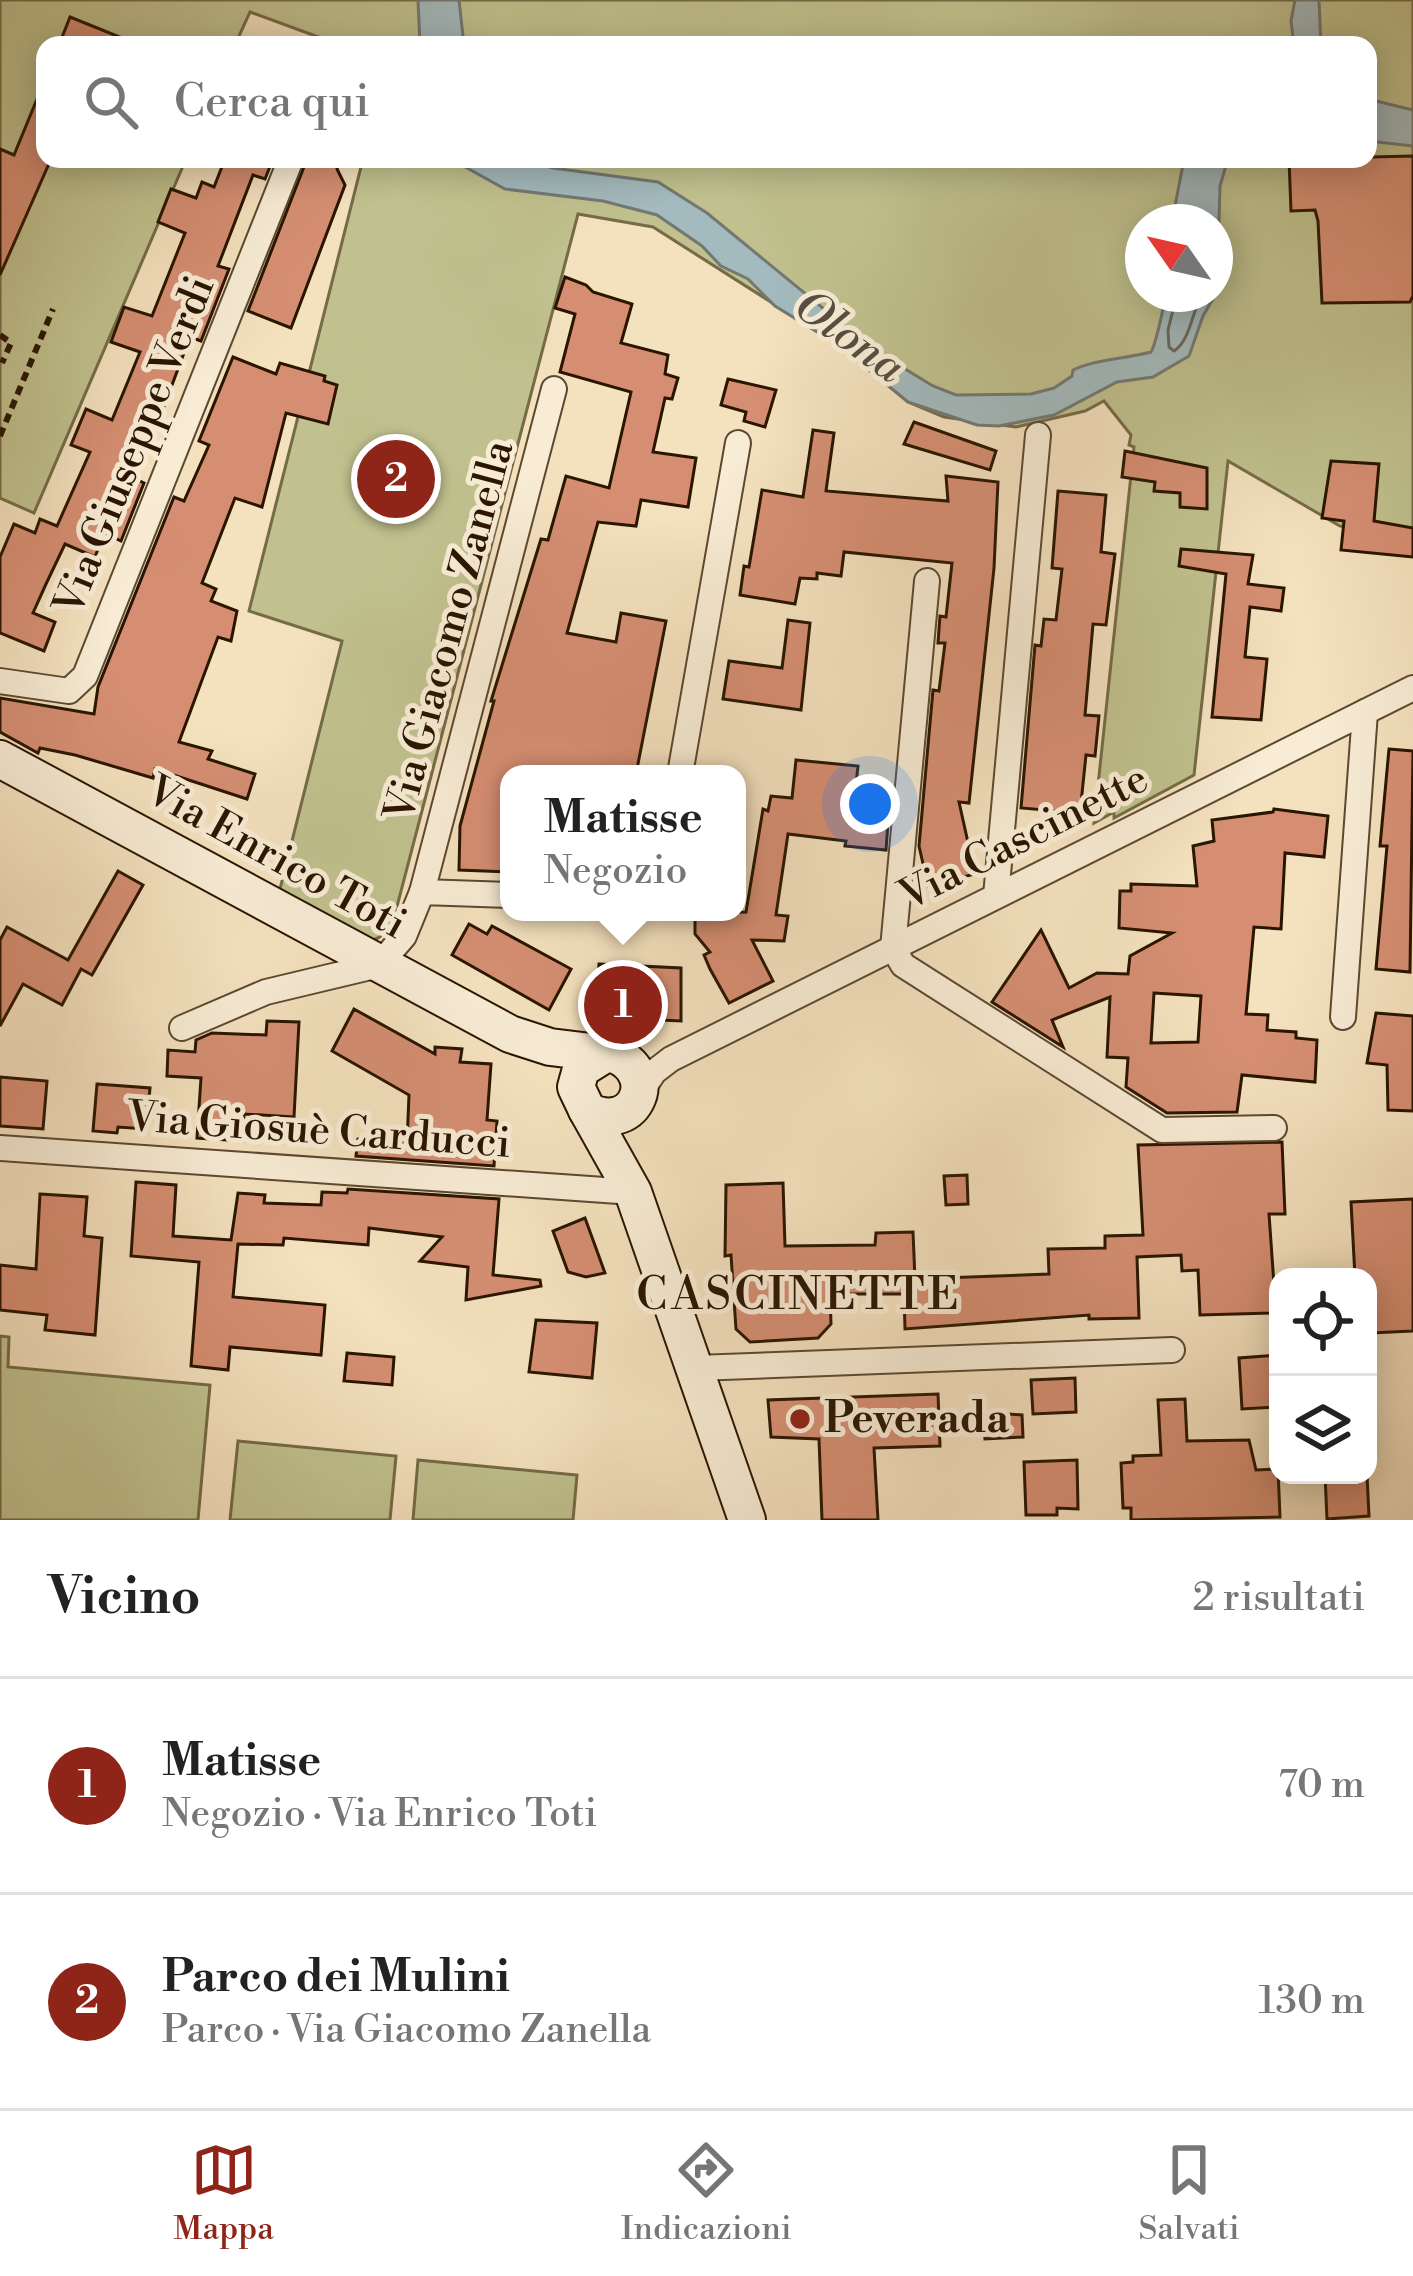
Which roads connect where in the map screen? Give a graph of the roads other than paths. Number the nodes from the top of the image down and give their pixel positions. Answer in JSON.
{"nodes":[{"id":1,"x":287,"y":168,"type":"edge"},
{"id":2,"x":554,"y":389,"type":"dead end"},
{"id":3,"x":1038,"y":435,"type":"dead end"},
{"id":4,"x":738,"y":443,"type":"dead end"},
{"id":5,"x":927,"y":581,"type":"dead end"},
{"id":6,"x":0,"y":681,"type":"edge"},
{"id":7,"x":1413,"y":688,"type":"edge"},
{"id":8,"x":1365,"y":712,"type":"junction"},
{"id":9,"x":0,"y":759,"type":"edge"},
{"id":10,"x":682,"y":765,"type":"edge"},
{"id":11,"x":422,"y":892,"type":"junction"},
{"id":12,"x":500,"y":895,"type":"edge"},
{"id":13,"x":995,"y":896,"type":"junction"},
{"id":14,"x":893,"y":948,"type":"junction"},
{"id":15,"x":379,"y":965,"type":"junction"},
{"id":16,"x":1342,"y":1017,"type":"dead end"},
{"id":17,"x":182,"y":1028,"type":"dead end"},
{"id":18,"x":511,"y":1034,"type":"junction"},
{"id":19,"x":610,"y":1054,"type":"junction"},
{"id":20,"x":671,"y":1059,"type":"junction"},
{"id":21,"x":637,"y":1098,"type":"junction"},
{"id":22,"x":584,"y":1107,"type":"junction"},
{"id":23,"x":1274,"y":1128,"type":"dead end"},
{"id":24,"x":0,"y":1148,"type":"edge"},
{"id":25,"x":633,"y":1192,"type":"junction"},
{"id":26,"x":1172,"y":1350,"type":"dead end"},
{"id":27,"x":696,"y":1368,"type":"junction"},
{"id":28,"x":747,"y":1520,"type":"edge"}],
"edges":[{"from":1,"to":6,"type":"street","name":"Via Giuseppe Verdi"},
{"from":2,"to":11,"type":"street","name":"Via Giacomo Zanella"},
{"from":3,"to":13,"type":"street"},
{"from":4,"to":10,"type":"street"},
{"from":5,"to":14,"type":"street"},
{"from":7,"to":8,"type":"street","name":"Via Cascinette"},
{"from":8,"to":13,"type":"street","name":"Via Cascinette"},
{"from":8,"to":16,"type":"street"},
{"from":9,"to":15,"type":"street","name":"Via Enrico Toti"},
{"from":11,"to":12,"type":"street"},
{"from":11,"to":15,"type":"street","name":"Via Giacomo Zanella"},
{"from":13,"to":14,"type":"street","name":"Via Cascinette"},
{"from":14,"to":20,"type":"street","name":"Via Cascinette"},
{"from":14,"to":23,"type":"street"},
{"from":15,"to":17,"type":"street"},
{"from":15,"to":18,"type":"street","name":"Via Enrico Toti"},
{"from":18,"to":19,"type":"street","name":"Via Enrico Toti"},
{"from":18,"to":22,"type":"street","name":"Via Enrico Toti"},
{"from":19,"to":20,"type":"street"},
{"from":19,"to":21,"type":"street"},
{"from":19,"to":22,"type":"street"},
{"from":20,"to":21,"type":"street","name":"Via Cascinette"},
{"from":21,"to":22,"type":"street"},
{"from":21,"to":25,"type":"street","name":"Via Enrico Toti"},
{"from":22,"to":25,"type":"street","name":"Via Enrico Toti"},
{"from":24,"to":25,"type":"street","name":"Via Giosuè Carducci"},
{"from":25,"to":27,"type":"street","name":"Via Enrico Toti"},
{"from":26,"to":27,"type":"street"},
{"from":27,"to":28,"type":"street","name":"Via Enrico Toti"}]}
